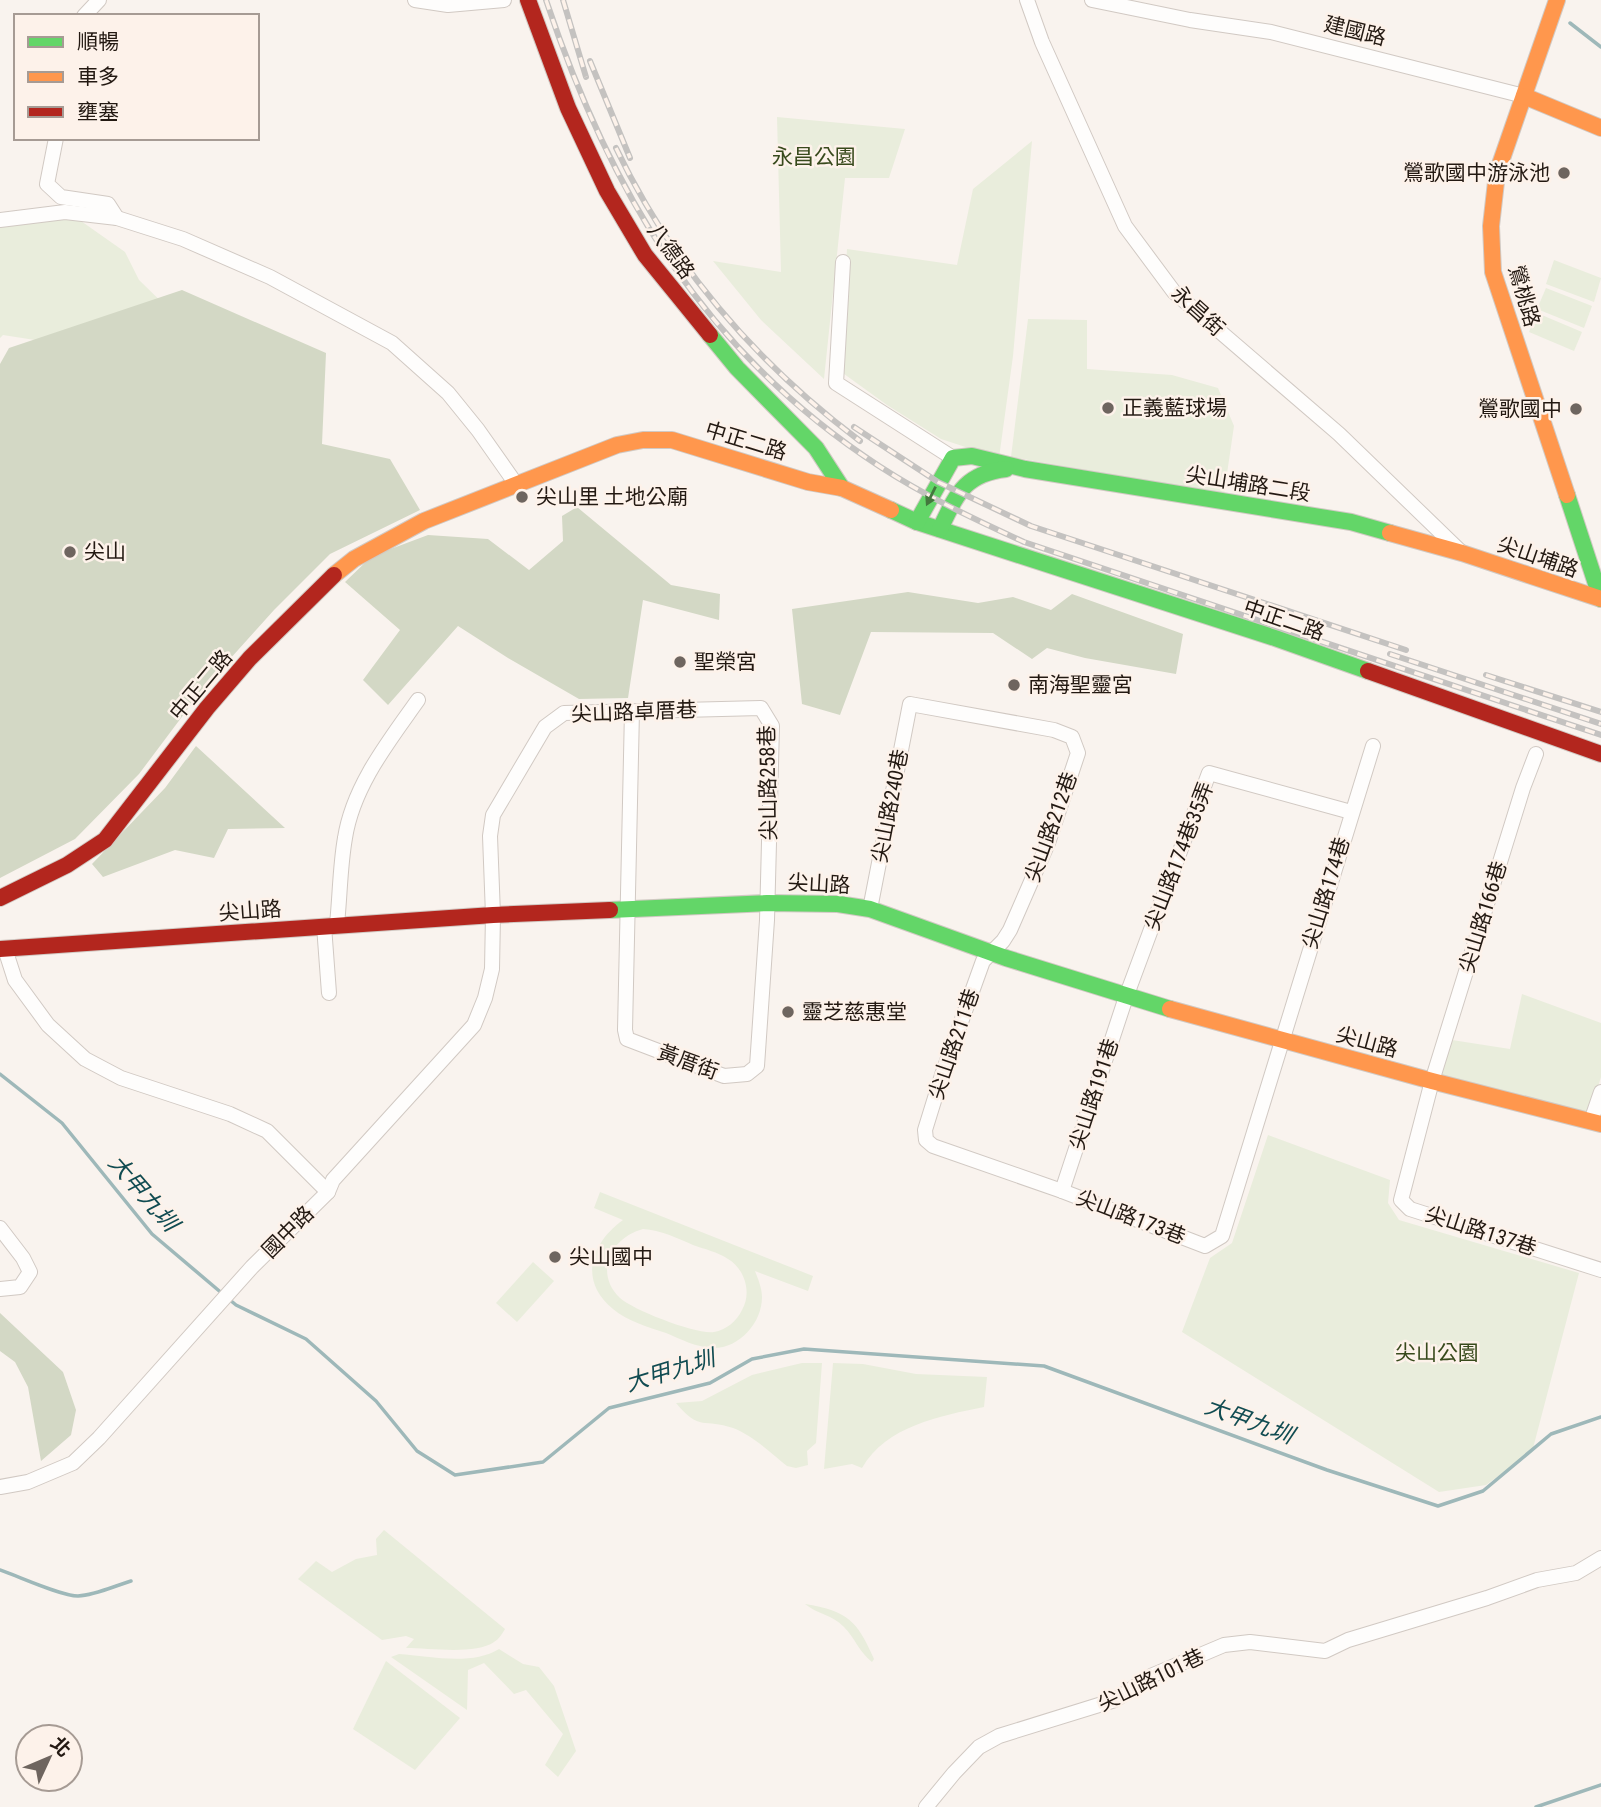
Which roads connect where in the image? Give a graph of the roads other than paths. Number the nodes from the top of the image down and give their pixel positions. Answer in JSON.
{"nodes":[{"id":1,"x":99,"y":0,"type":"edge"},
{"id":2,"x":415,"y":0,"type":"edge"},
{"id":3,"x":503,"y":0,"type":"edge"},
{"id":4,"x":528,"y":0,"type":"edge"},
{"id":5,"x":1027,"y":0,"type":"edge"},
{"id":6,"x":1092,"y":0,"type":"edge"},
{"id":7,"x":1557,"y":0,"type":"edge"},
{"id":8,"x":86,"y":14,"type":"edge"},
{"id":9,"x":1524,"y":96,"type":"junction"},
{"id":10,"x":1601,"y":128,"type":"edge"},
{"id":11,"x":56,"y":140,"type":"edge"},
{"id":12,"x":117,"y":218,"type":"junction"},
{"id":13,"x":0,"y":220,"type":"edge"},
{"id":14,"x":843,"y":262,"type":"dead end"},
{"id":15,"x":953,"y":458,"type":"junction"},
{"id":16,"x":1025,"y":469,"type":"junction"},
{"id":17,"x":516,"y":484,"type":"junction"},
{"id":18,"x":842,"y":488,"type":"junction"},
{"id":19,"x":917,"y":522,"type":"junction"},
{"id":20,"x":940,"y":529,"type":"junction"},
{"id":21,"x":1462,"y":553,"type":"junction"},
{"id":22,"x":1601,"y":599,"type":"edge"},
{"id":23,"x":418,"y":699,"type":"dead end"},
{"id":24,"x":910,"y":704,"type":"joint"},
{"id":25,"x":761,"y":708,"type":"joint"},
{"id":26,"x":632,"y":711,"type":"junction"},
{"id":27,"x":1373,"y":746,"type":"dead end"},
{"id":28,"x":1536,"y":754,"type":"dead end"},
{"id":29,"x":1601,"y":754,"type":"edge"},
{"id":30,"x":1351,"y":812,"type":"junction"},
{"id":31,"x":0,"y":898,"type":"edge"},
{"id":32,"x":767,"y":902,"type":"junction"},
{"id":33,"x":628,"y":909,"type":"junction"},
{"id":34,"x":870,"y":909,"type":"junction"},
{"id":35,"x":493,"y":915,"type":"junction"},
{"id":36,"x":331,"y":925,"type":"junction"},
{"id":37,"x":2,"y":949,"type":"edge"},
{"id":38,"x":992,"y":953,"type":"junction"},
{"id":39,"x":329,"y":993,"type":"dead end"},
{"id":40,"x":1126,"y":997,"type":"junction"},
{"id":41,"x":1281,"y":1041,"type":"junction"},
{"id":42,"x":1432,"y":1081,"type":"junction"},
{"id":43,"x":1601,"y":1093,"type":"edge"},
{"id":44,"x":1596,"y":1122,"type":"edge"},
{"id":45,"x":926,"y":1140,"type":"joint"},
{"id":46,"x":1062,"y":1191,"type":"junction"},
{"id":47,"x":328,"y":1192,"type":"junction"},
{"id":48,"x":0,"y":1228,"type":"edge"},
{"id":49,"x":1601,"y":1270,"type":"edge"},
{"id":50,"x":0,"y":1289,"type":"edge"},
{"id":51,"x":0,"y":1487,"type":"edge"},
{"id":52,"x":1601,"y":1558,"type":"edge"},
{"id":53,"x":926,"y":1807,"type":"edge"}],
"edges":[{"from":1,"to":8,"type":"street"},
{"from":2,"to":3,"type":"street"},
{"from":4,"to":18,"type":"street","name":"八德路"},
{"from":5,"to":21,"type":"street","name":"永昌街"},
{"from":6,"to":9,"type":"street","name":"建國路"},
{"from":7,"to":9,"type":"street","name":"鶯桃路"},
{"from":9,"to":10,"type":"street","name":"建國路"},
{"from":9,"to":22,"type":"street","name":"鶯桃路"},
{"from":11,"to":12,"type":"street"},
{"from":12,"to":13,"type":"street"},
{"from":12,"to":17,"type":"street"},
{"from":14,"to":15,"type":"street"},
{"from":15,"to":16,"type":"street"},
{"from":15,"to":19,"type":"street","one_way":true},
{"from":16,"to":20,"type":"street"},
{"from":16,"to":21,"type":"street","name":"尖山埔路二段"},
{"from":17,"to":18,"type":"street","name":"中正二路"},
{"from":17,"to":31,"type":"street","name":"中正二路"},
{"from":18,"to":19,"type":"street","name":"中正二路"},
{"from":19,"to":20,"type":"street","name":"中正二路"},
{"from":20,"to":29,"type":"street","name":"中正二路"},
{"from":21,"to":22,"type":"street","name":"尖山埔路"},
{"from":23,"to":36,"type":"street"},
{"from":24,"to":34,"type":"street","name":"尖山路240巷"},
{"from":24,"to":38,"type":"street","name":"尖山路212巷"},
{"from":25,"to":26,"type":"street","name":"尖山路卓厝巷"},
{"from":25,"to":32,"type":"street","name":"尖山路258巷"},
{"from":26,"to":33,"type":"street"},
{"from":26,"to":35,"type":"street","name":"尖山路卓厝巷"},
{"from":27,"to":30,"type":"street","name":"尖山路174巷"},
{"from":28,"to":42,"type":"street","name":"尖山路166巷"},
{"from":30,"to":40,"type":"street","name":"尖山路174巷35弄"},
{"from":30,"to":41,"type":"street","name":"尖山路174巷"},
{"from":32,"to":33,"type":"street","name":"尖山路"},
{"from":32,"to":33,"type":"street","name":"黃厝街"},
{"from":32,"to":34,"type":"street","name":"尖山路"},
{"from":33,"to":35,"type":"street","name":"尖山路"},
{"from":34,"to":38,"type":"street","name":"尖山路"},
{"from":35,"to":36,"type":"street","name":"尖山路"},
{"from":35,"to":47,"type":"street","name":"國中路"},
{"from":36,"to":37,"type":"street","name":"尖山路"},
{"from":36,"to":39,"type":"street"},
{"from":37,"to":47,"type":"street","name":"尖山路"},
{"from":38,"to":40,"type":"street","name":"尖山路"},
{"from":38,"to":45,"type":"street","name":"尖山路211巷"},
{"from":40,"to":41,"type":"street","name":"尖山路"},
{"from":40,"to":46,"type":"street","name":"尖山路191巷"},
{"from":41,"to":42,"type":"street","name":"尖山路"},
{"from":41,"to":46,"type":"street","name":"尖山路173巷"},
{"from":42,"to":44,"type":"street","name":"尖山路"},
{"from":42,"to":49,"type":"street","name":"尖山路137巷"},
{"from":43,"to":44,"type":"street"},
{"from":45,"to":46,"type":"street","name":"尖山路173巷"},
{"from":47,"to":51,"type":"street","name":"國中路"},
{"from":48,"to":50,"type":"street"},
{"from":52,"to":53,"type":"street","name":"尖山路101巷"}]}
